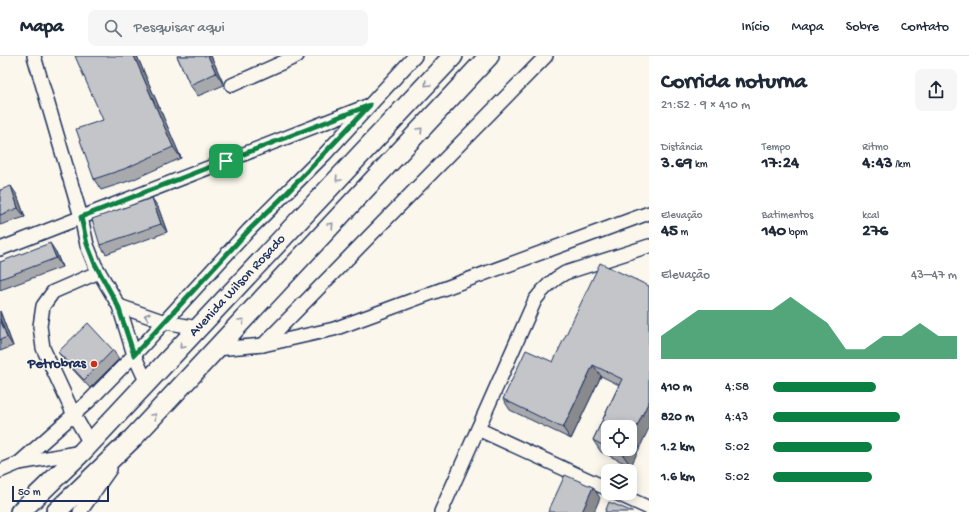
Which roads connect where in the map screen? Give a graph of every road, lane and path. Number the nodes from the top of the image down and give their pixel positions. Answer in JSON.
{"nodes":[{"id":1,"x":34,"y":56,"type":"edge"},
{"id":2,"x":297,"y":56,"type":"edge"},
{"id":3,"x":453,"y":56,"type":"edge"},
{"id":4,"x":489,"y":56,"type":"edge"},
{"id":5,"x":546,"y":56,"type":"edge"},
{"id":6,"x":413,"y":57,"type":"edge"},
{"id":7,"x":232,"y":85,"type":"dead end"},
{"id":8,"x":370,"y":105,"type":"junction"},
{"id":9,"x":649,"y":213,"type":"edge"},
{"id":10,"x":81,"y":217,"type":"junction"},
{"id":11,"x":649,"y":246,"type":"edge"},
{"id":12,"x":0,"y":250,"type":"edge"},
{"id":13,"x":99,"y":272,"type":"junction"},
{"id":14,"x":118,"y":306,"type":"junction"},
{"id":15,"x":166,"y":322,"type":"junction"},
{"id":16,"x":198,"y":328,"type":"junction"},
{"id":17,"x":263,"y":345,"type":"junction"},
{"id":18,"x":216,"y":349,"type":"junction"},
{"id":19,"x":134,"y":355,"type":"junction"},
{"id":20,"x":147,"y":383,"type":"junction"},
{"id":21,"x":74,"y":415,"type":"junction"},
{"id":22,"x":478,"y":429,"type":"junction"},
{"id":23,"x":132,"y":439,"type":"junction"},
{"id":24,"x":86,"y":447,"type":"junction"},
{"id":25,"x":19,"y":463,"type":"junction"},
{"id":26,"x":0,"y":471,"type":"edge"},
{"id":27,"x":601,"y":486,"type":"edge"},
{"id":28,"x":631,"y":500,"type":"edge"},
{"id":29,"x":649,"y":508,"type":"edge"},
{"id":30,"x":20,"y":512,"type":"edge"},
{"id":31,"x":56,"y":512,"type":"edge"},
{"id":32,"x":80,"y":512,"type":"edge"},
{"id":33,"x":441,"y":512,"type":"edge"}],
"edges":[{"from":1,"to":10,"type":"street"},
{"from":2,"to":7,"type":"street"},
{"from":3,"to":16,"type":"highway","name":"Avenida Wilson Rosado","one_way":true},
{"from":18,"to":4,"type":"highway","name":"Avenida Wilson Rosado","one_way":true},
{"from":5,"to":17,"type":"street"},
{"from":6,"to":8,"type":"street"},
{"from":8,"to":10,"type":"street"},
{"from":8,"to":15,"type":"street"},
{"from":9,"to":17,"type":"street"},
{"from":10,"to":12,"type":"street"},
{"from":10,"to":13,"type":"street"},
{"from":11,"to":22,"type":"street"},
{"from":13,"to":14,"type":"street"},
{"from":13,"to":21,"type":"street"},
{"from":15,"to":14,"type":"street","one_way":true},
{"from":14,"to":19,"type":"street"},
{"from":15,"to":16,"type":"street"},
{"from":15,"to":19,"type":"street"},
{"from":16,"to":20,"type":"highway","name":"Avenida Wilson Rosado","one_way":true},
{"from":17,"to":18,"type":"street"},
{"from":23,"to":18,"type":"highway","name":"Avenida Wilson Rosado","one_way":true},
{"from":19,"to":20,"type":"street"},
{"from":19,"to":21,"type":"street"},
{"from":20,"to":24,"type":"highway","name":"Avenida Wilson Rosado"},
{"from":21,"to":24,"type":"street"},
{"from":21,"to":25,"type":"street"},
{"from":22,"to":27,"type":"street"},
{"from":22,"to":33,"type":"street"},
{"from":23,"to":31,"type":"highway","name":"Avenida Wilson Rosado"},
{"from":23,"to":32,"type":"street"},
{"from":24,"to":25,"type":"street"},
{"from":24,"to":30,"type":"highway","name":"Avenida Wilson Rosado"},
{"from":25,"to":26,"type":"street"},
{"from":28,"to":29,"type":"street"}]}
